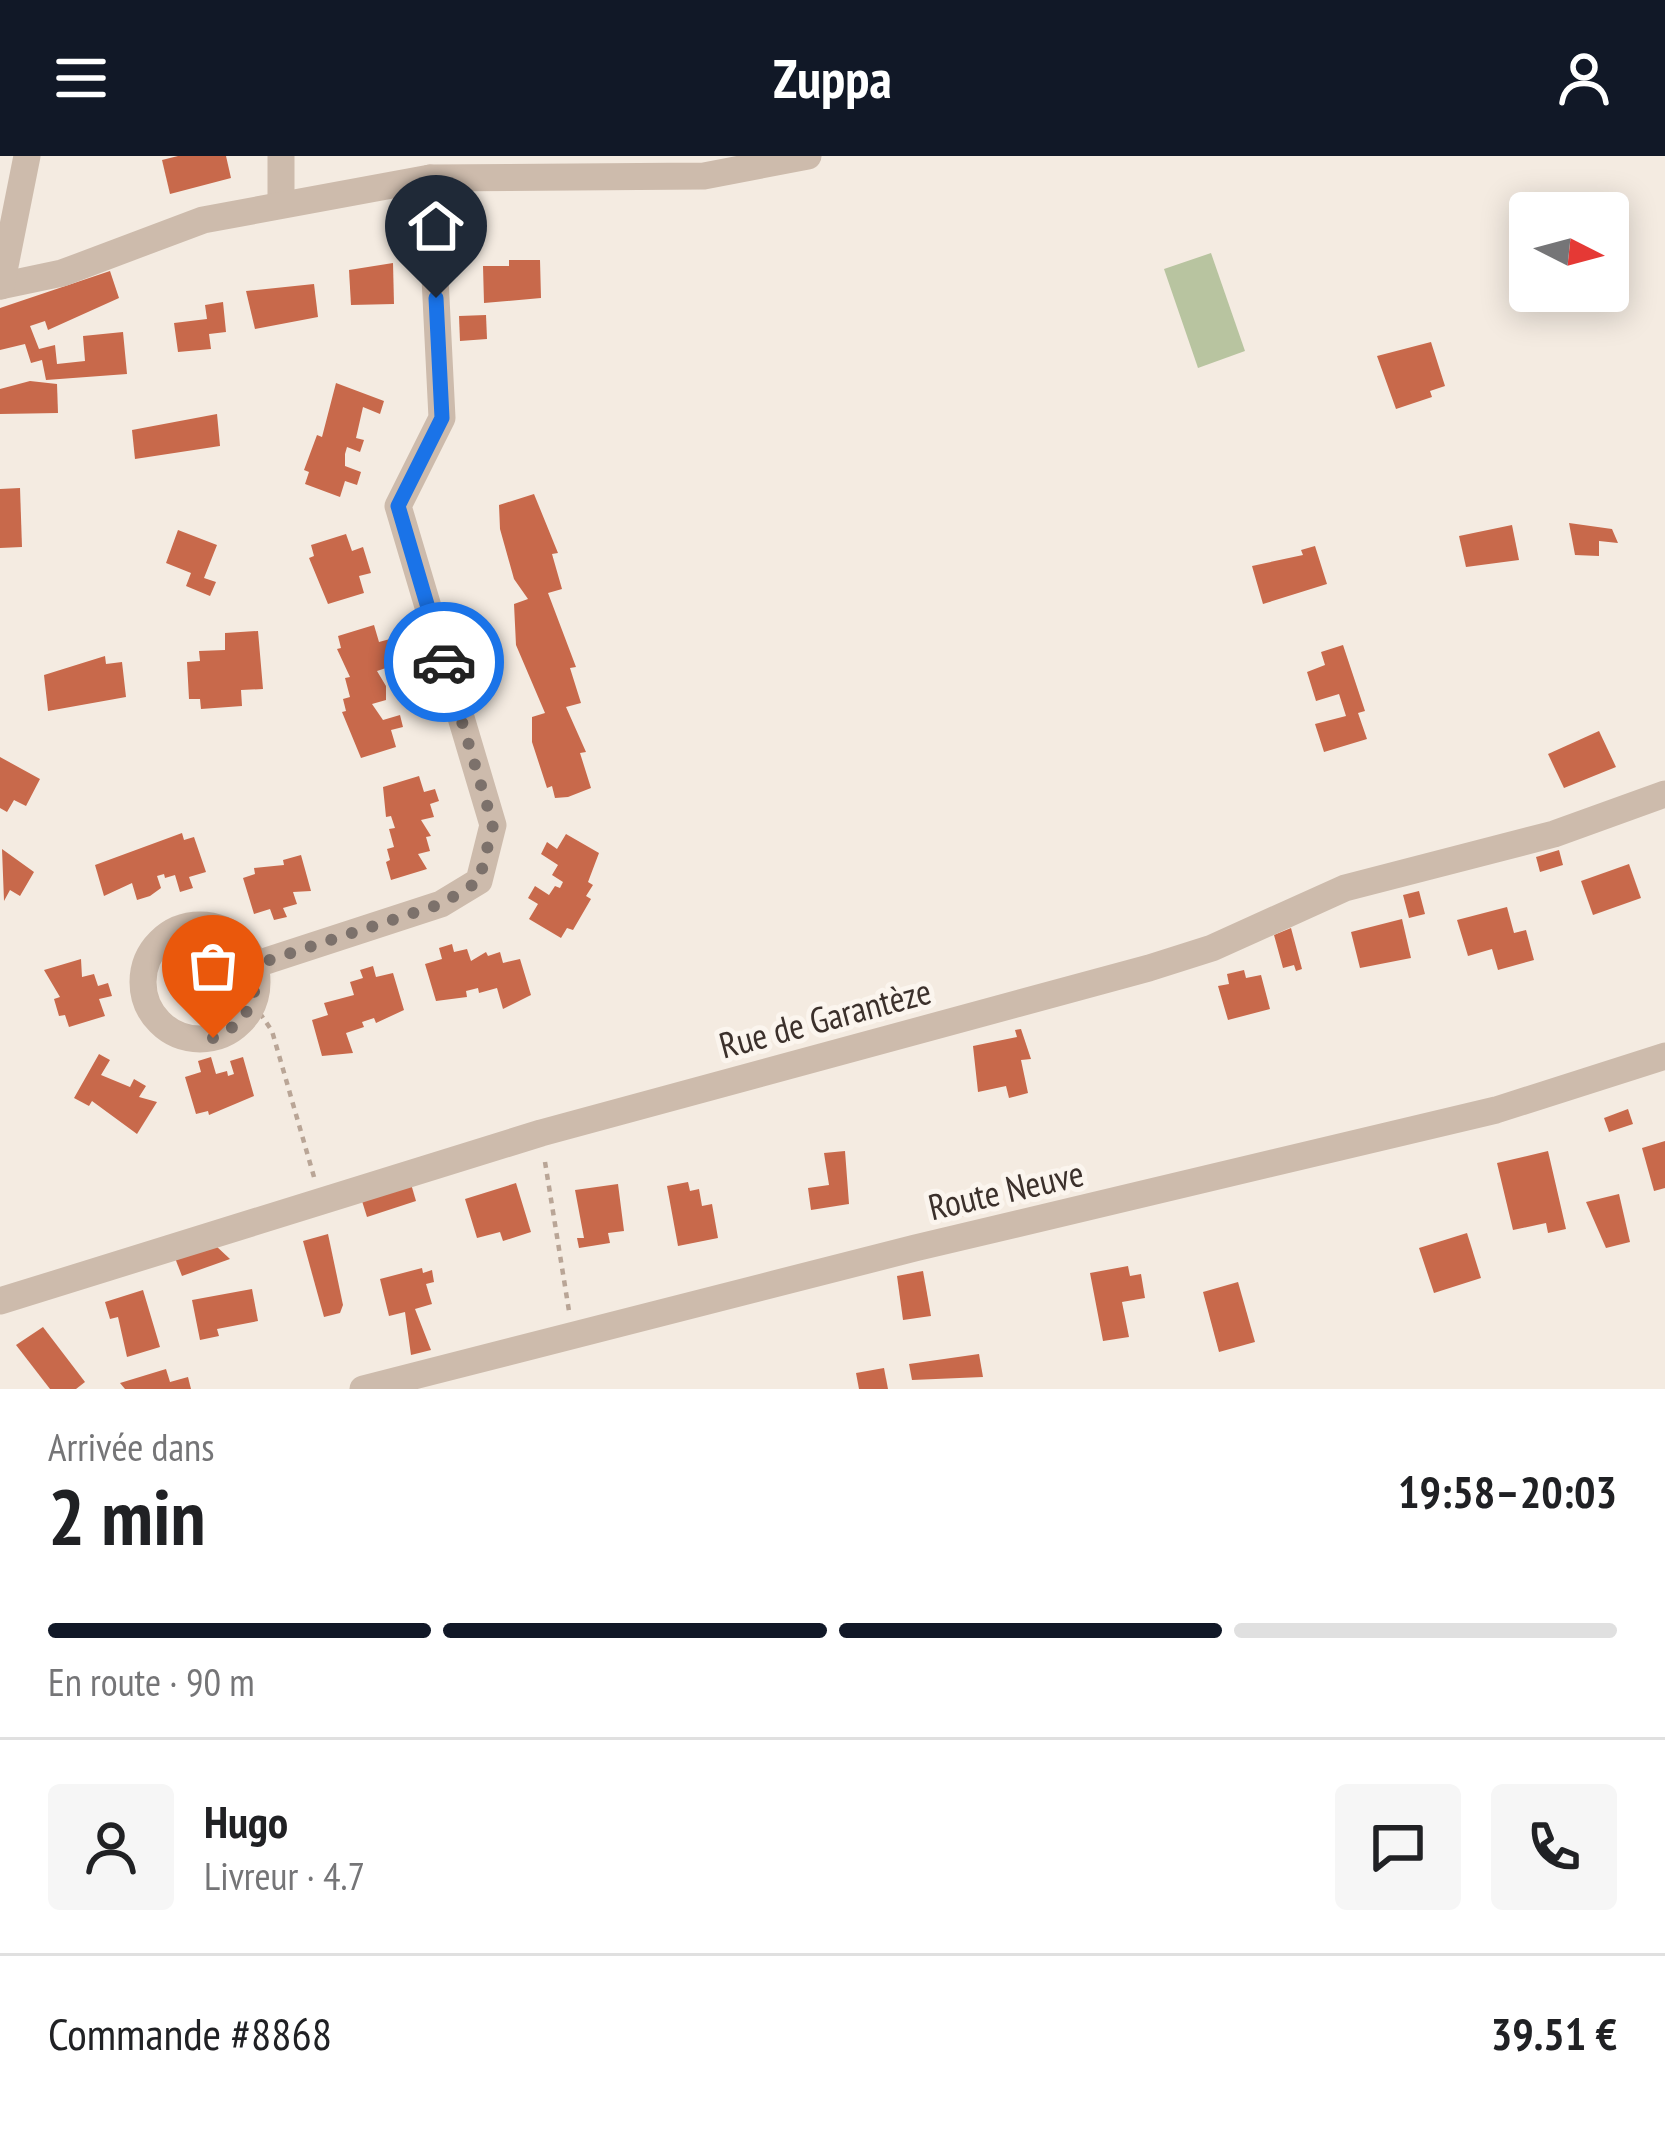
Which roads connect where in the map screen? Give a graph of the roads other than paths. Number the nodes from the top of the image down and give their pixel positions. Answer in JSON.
{"nodes":[{"id":1,"x":27,"y":156,"type":"edge"},
{"id":2,"x":280,"y":156,"type":"edge"},
{"id":3,"x":808,"y":156,"type":"edge"},
{"id":4,"x":430,"y":178,"type":"junction"},
{"id":5,"x":281,"y":202,"type":"junction"},
{"id":6,"x":0,"y":286,"type":"edge"},
{"id":7,"x":1665,"y":794,"type":"edge"},
{"id":8,"x":254,"y":965,"type":"junction"},
{"id":9,"x":1665,"y":1055,"type":"edge"},
{"id":10,"x":0,"y":1301,"type":"edge"},
{"id":11,"x":363,"y":1389,"type":"edge"}],
"edges":[{"from":1,"to":6,"type":"street"},
{"from":2,"to":5,"type":"street"},
{"from":3,"to":4,"type":"street"},
{"from":4,"to":5,"type":"street"},
{"from":4,"to":8,"type":"street"},
{"from":5,"to":6,"type":"street"},
{"from":7,"to":10,"type":"street","name":"Rue de Garantèze"},
{"from":8,"to":8,"type":"street"},
{"from":9,"to":11,"type":"street","name":"Route Neuve"}]}
